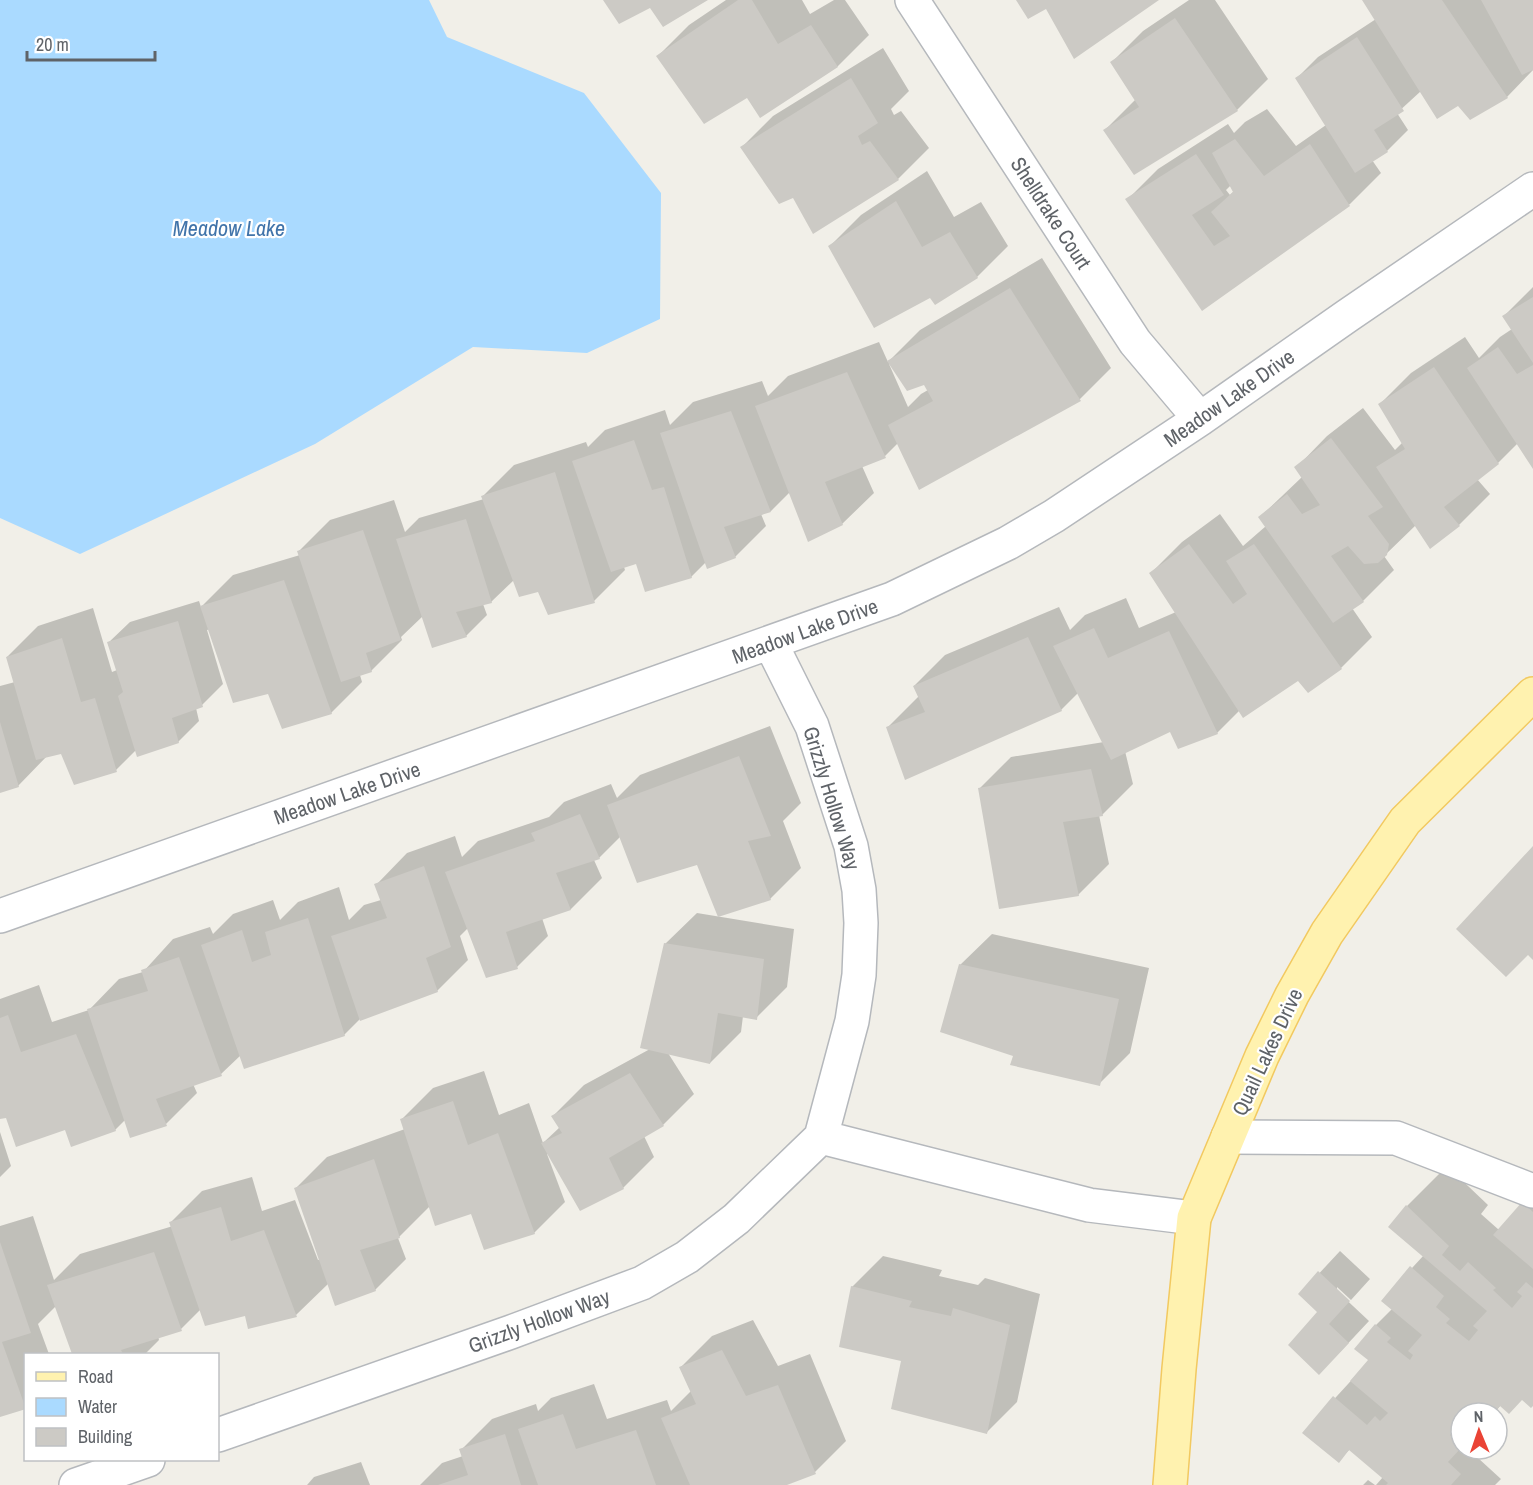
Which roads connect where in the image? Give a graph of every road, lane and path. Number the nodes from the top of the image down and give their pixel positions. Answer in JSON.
{"nodes":[{"id":1,"x":912,"y":0,"type":"edge"},
{"id":2,"x":1533,"y":189,"type":"edge"},
{"id":3,"x":1200,"y":419,"type":"junction"},
{"id":4,"x":771,"y":644,"type":"junction"},
{"id":5,"x":1533,"y":694,"type":"edge"},
{"id":6,"x":0,"y":916,"type":"edge"},
{"id":7,"x":820,"y":1137,"type":"junction"},
{"id":8,"x":1228,"y":1137,"type":"junction"},
{"id":9,"x":1533,"y":1191,"type":"edge"},
{"id":10,"x":1194,"y":1218,"type":"junction"},
{"id":11,"x":219,"y":1435,"type":"edge"},
{"id":12,"x":145,"y":1461,"type":"edge"},
{"id":13,"x":76,"y":1485,"type":"edge"},
{"id":14,"x":1170,"y":1485,"type":"edge"}],
"edges":[{"from":1,"to":3,"type":"street","name":"Shelldrake Court"},
{"from":2,"to":3,"type":"street","name":"Meadow Lake Drive"},
{"from":3,"to":4,"type":"street","name":"Meadow Lake Drive"},
{"from":4,"to":6,"type":"street","name":"Meadow Lake Drive"},
{"from":4,"to":7,"type":"street","name":"Grizzly Hollow Way"},
{"from":5,"to":8,"type":"main road","name":"Quail Lakes Drive"},
{"from":7,"to":10,"type":"street"},
{"from":7,"to":11,"type":"street","name":"Grizzly Hollow Way"},
{"from":8,"to":9,"type":"street"},
{"from":8,"to":10,"type":"main road","name":"Quail Lakes Drive"},
{"from":10,"to":14,"type":"main road","name":"Quail Lakes Drive"},
{"from":12,"to":13,"type":"street"}]}
